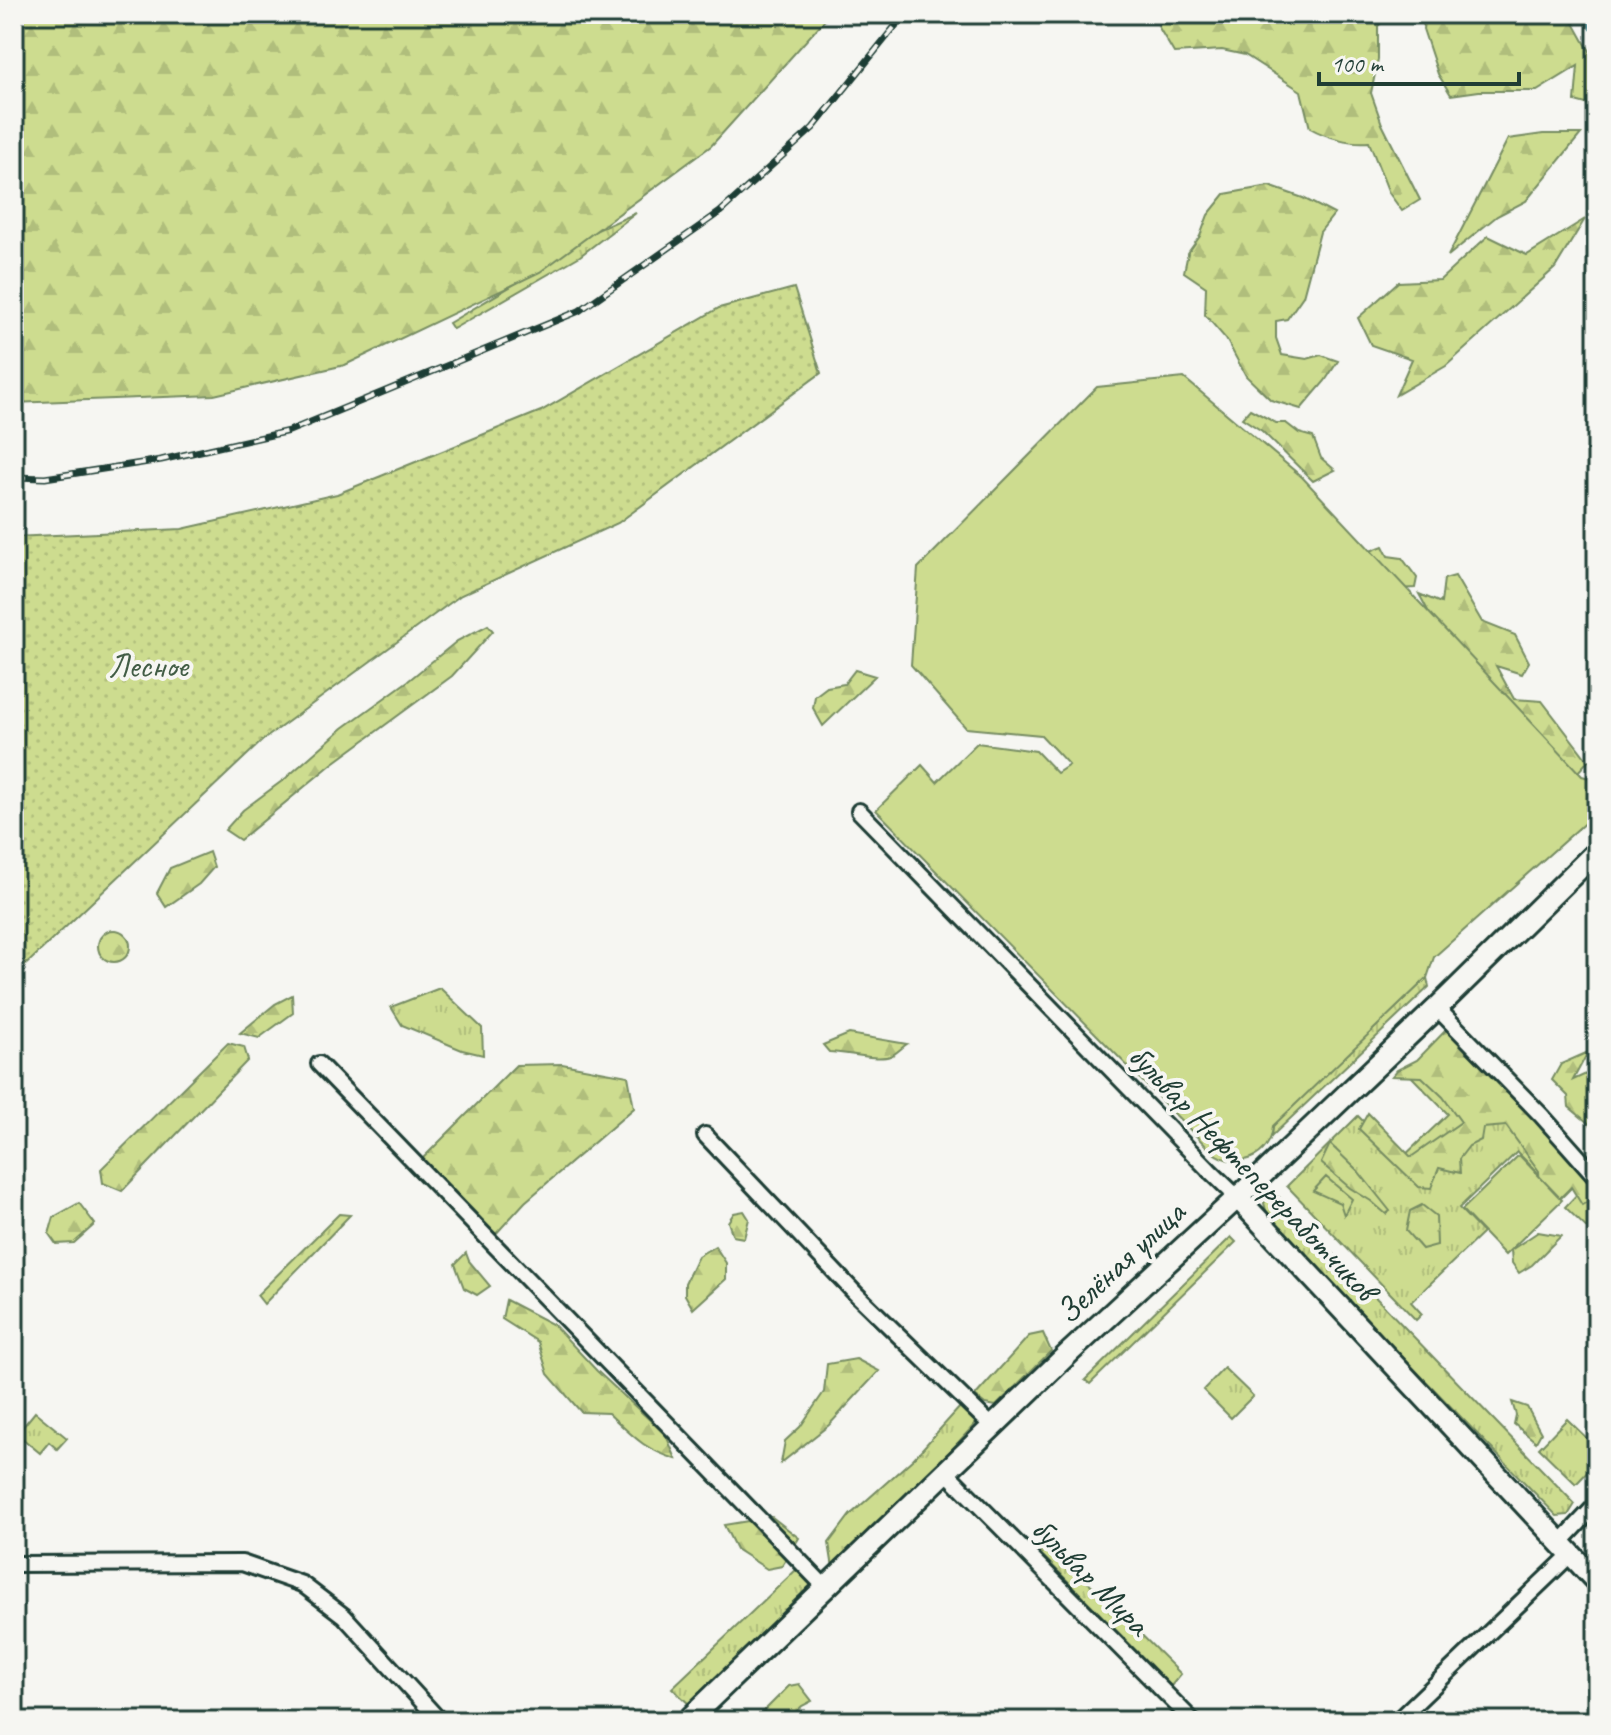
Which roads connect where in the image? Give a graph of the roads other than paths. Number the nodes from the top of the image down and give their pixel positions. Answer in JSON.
{"nodes":[{"id":1,"x":859,"y":811,"type":"dead end"},
{"id":2,"x":1597,"y":851,"type":"edge"},
{"id":3,"x":1437,"y":1008,"type":"junction"},
{"id":4,"x":319,"y":1064,"type":"dead end"},
{"id":5,"x":705,"y":1135,"type":"dead end"},
{"id":6,"x":1597,"y":1178,"type":"edge"},
{"id":7,"x":1237,"y":1197,"type":"junction"},
{"id":8,"x":993,"y":1427,"type":"junction"},
{"id":9,"x":946,"y":1472,"type":"junction"},
{"id":10,"x":1597,"y":1504,"type":"edge"},
{"id":11,"x":1565,"y":1549,"type":"junction"},
{"id":12,"x":14,"y":1564,"type":"edge"},
{"id":13,"x":1597,"y":1582,"type":"edge"},
{"id":14,"x":826,"y":1588,"type":"junction"},
{"id":15,"x":440,"y":1721,"type":"edge"},
{"id":16,"x":687,"y":1721,"type":"edge"},
{"id":17,"x":1193,"y":1721,"type":"edge"},
{"id":18,"x":1397,"y":1721,"type":"edge"}],
"edges":[{"from":1,"to":7,"type":"street","name":"бульвар Нефтепереработчиков"},
{"from":2,"to":3,"type":"main road","name":"Зелёная улица"},
{"from":3,"to":6,"type":"street"},
{"from":3,"to":7,"type":"main road","name":"Зелёная улица"},
{"from":4,"to":14,"type":"street"},
{"from":5,"to":8,"type":"street"},
{"from":7,"to":8,"type":"main road","name":"Зелёная улица"},
{"from":7,"to":11,"type":"main road","name":"бульвар Нефтепереработчиков"},
{"from":8,"to":9,"type":"main road","name":"Зелёная улица"},
{"from":9,"to":14,"type":"main road","name":"Зелёная улица"},
{"from":9,"to":17,"type":"street","name":"бульвар Мира"},
{"from":10,"to":11,"type":"street"},
{"from":11,"to":13,"type":"main road","name":"бульвар Нефтепереработчиков"},
{"from":11,"to":18,"type":"street"},
{"from":12,"to":15,"type":"street"},
{"from":14,"to":16,"type":"main road","name":"Зелёная улица"}]}
